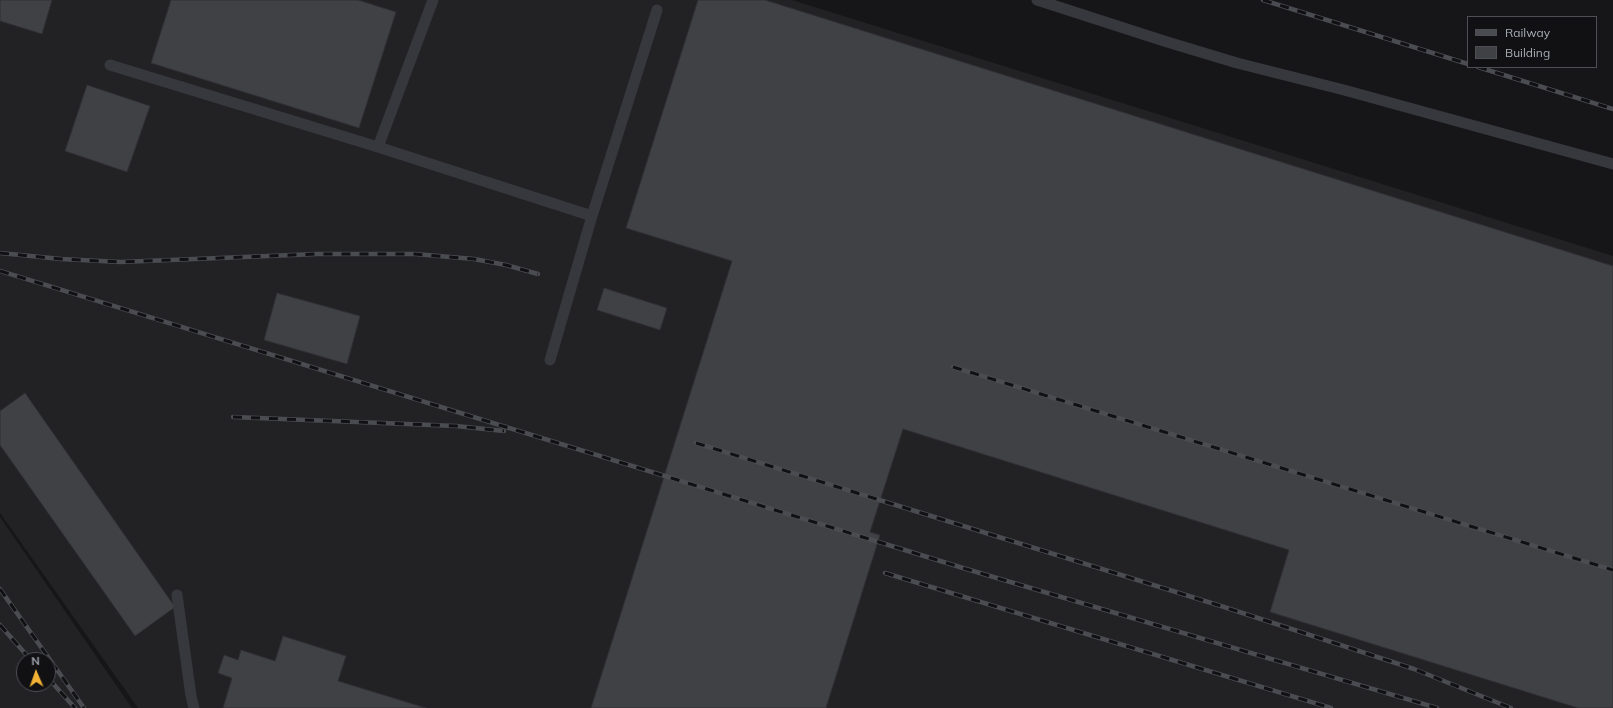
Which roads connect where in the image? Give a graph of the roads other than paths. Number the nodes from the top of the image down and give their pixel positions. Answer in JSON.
{"nodes":[{"id":1,"x":432,"y":0,"type":"edge"},
{"id":2,"x":1037,"y":0,"type":"edge"},
{"id":3,"x":657,"y":10,"type":"dead end"},
{"id":4,"x":110,"y":65,"type":"dead end"},
{"id":5,"x":378,"y":147,"type":"junction"},
{"id":6,"x":1613,"y":164,"type":"edge"},
{"id":7,"x":592,"y":216,"type":"junction"},
{"id":8,"x":550,"y":360,"type":"dead end"},
{"id":9,"x":178,"y":595,"type":"dead end"},
{"id":10,"x":194,"y":708,"type":"edge"}],
"edges":[{"from":1,"to":5,"type":"lane"},
{"from":2,"to":6,"type":"lane"},
{"from":3,"to":7,"type":"lane"},
{"from":4,"to":5,"type":"lane"},
{"from":5,"to":7,"type":"lane"},
{"from":7,"to":8,"type":"lane"},
{"from":9,"to":10,"type":"lane"}]}
